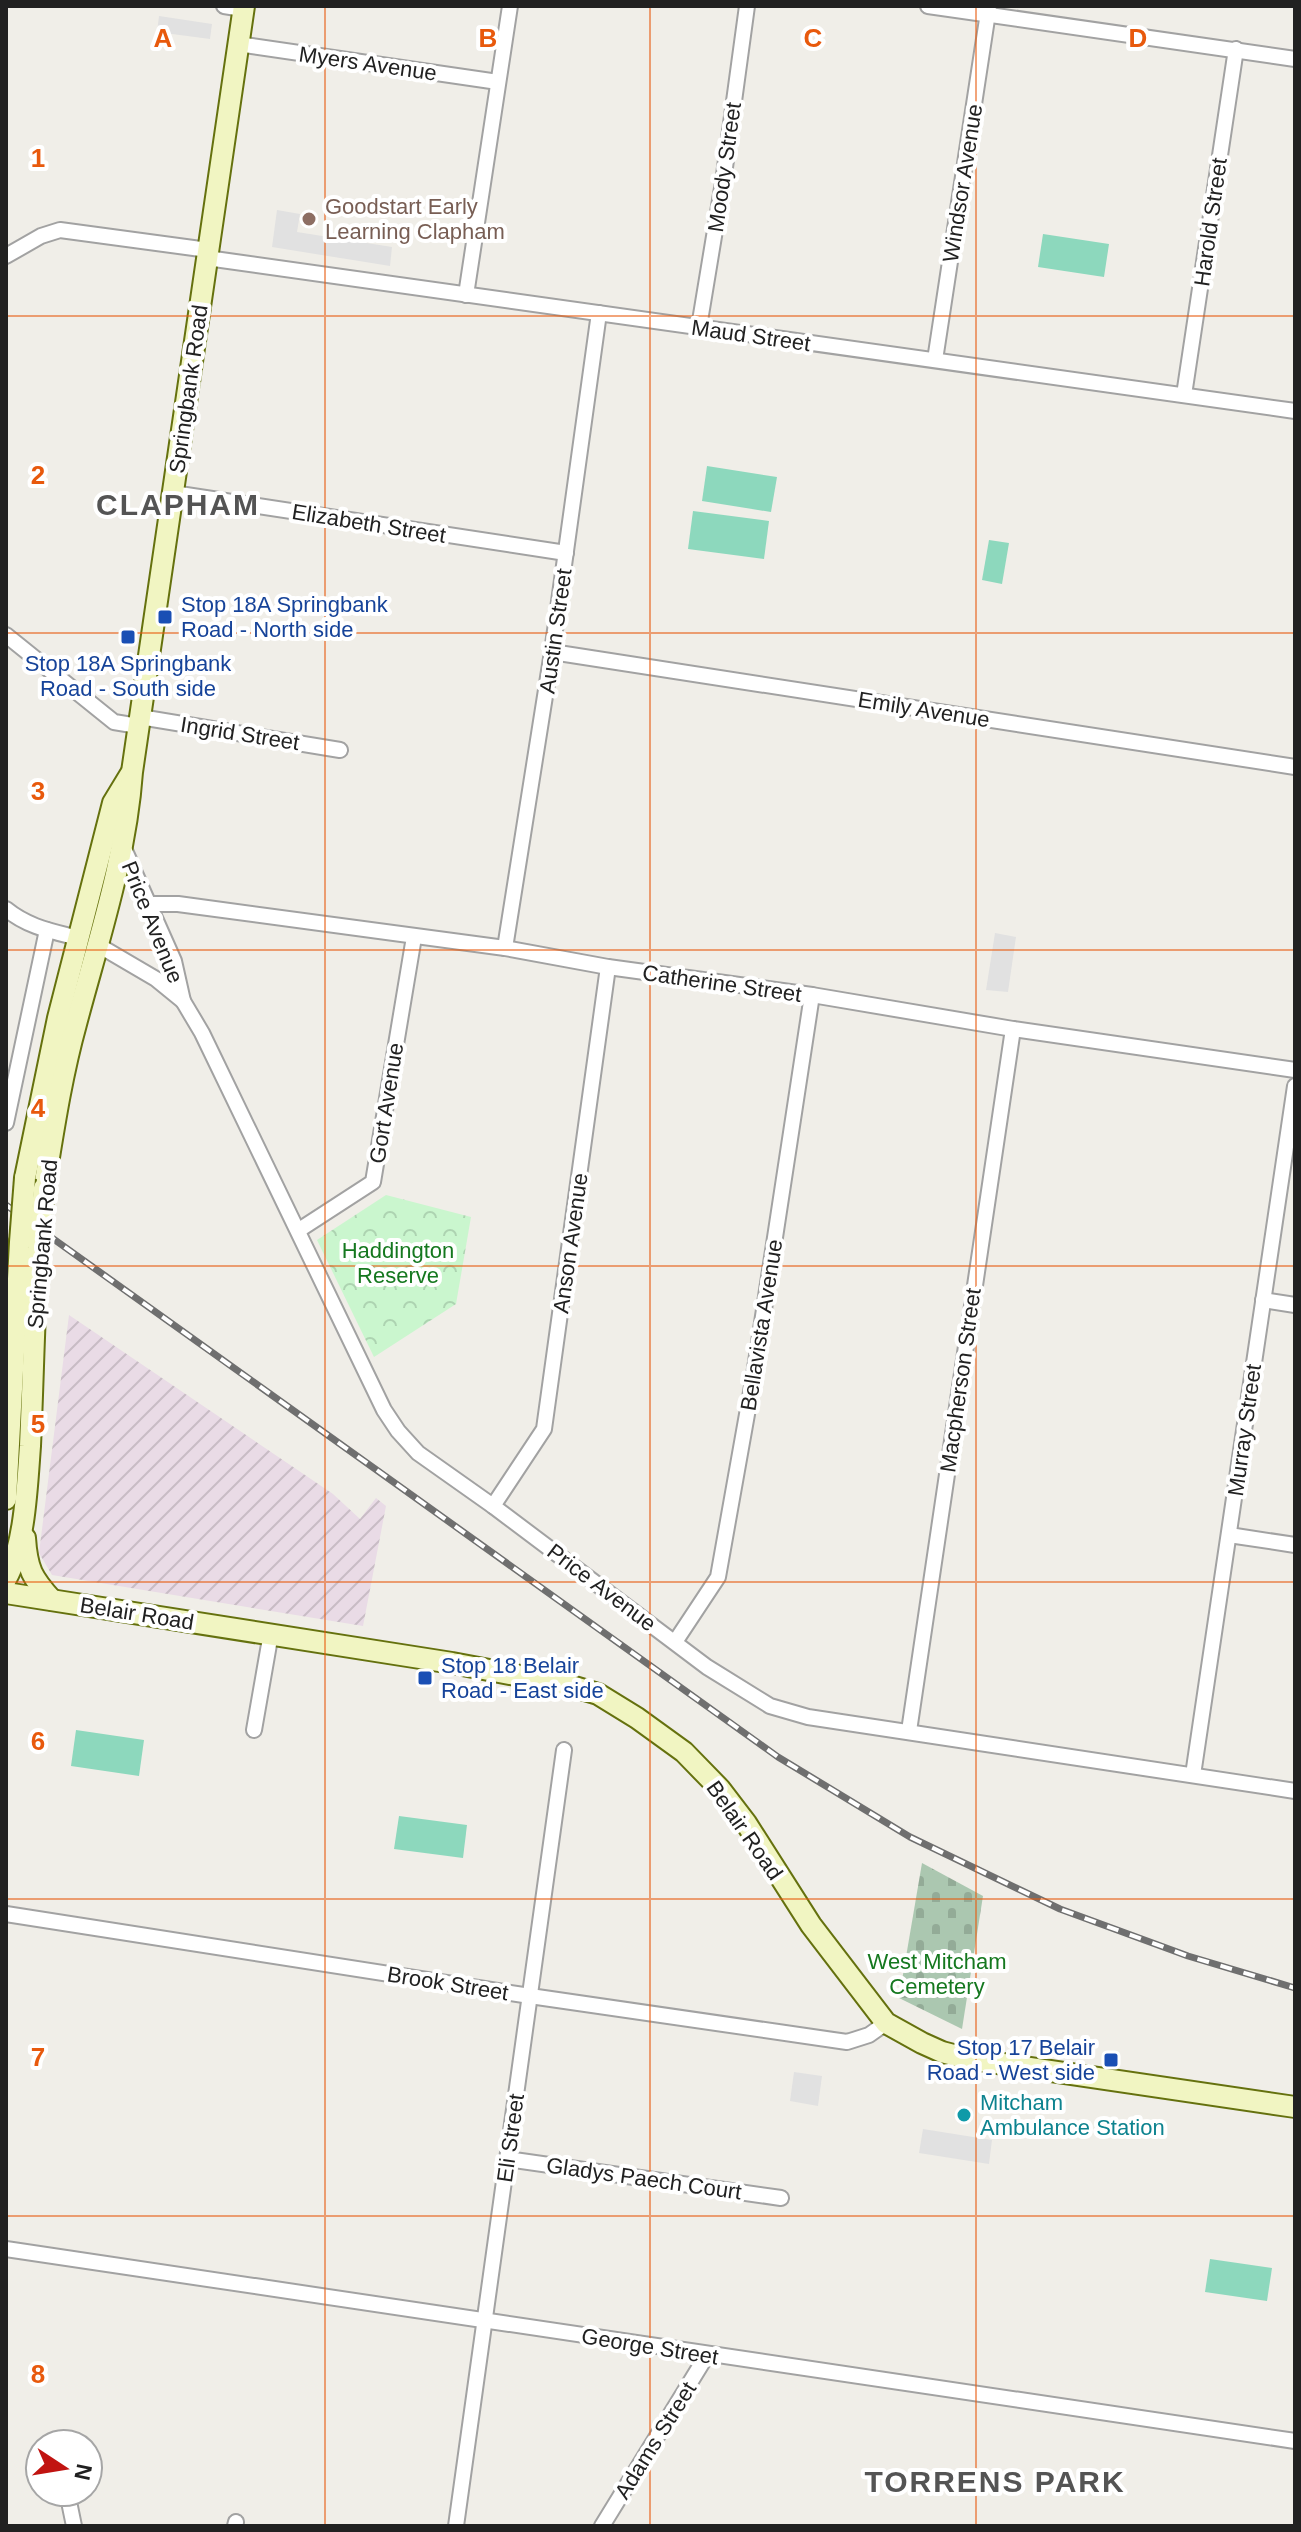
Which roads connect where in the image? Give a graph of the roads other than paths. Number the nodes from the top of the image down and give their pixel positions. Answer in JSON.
{"nodes":[{"id":1,"x":510,"y":6,"type":"edge"},
{"id":2,"x":747,"y":6,"type":"edge"},
{"id":3,"x":928,"y":6,"type":"edge"},
{"id":4,"x":237,"y":7,"type":"edge"},
{"id":5,"x":989,"y":10,"type":"edge"},
{"id":6,"x":238,"y":44,"type":"junction"},
{"id":7,"x":1236,"y":49,"type":"junction"},
{"id":8,"x":1295,"y":59,"type":"edge"},
{"id":9,"x":498,"y":82,"type":"junction"},
{"id":10,"x":207,"y":254,"type":"junction"},
{"id":11,"x":6,"y":256,"type":"edge"},
{"id":12,"x":466,"y":295,"type":"junction"},
{"id":13,"x":599,"y":313,"type":"junction"},
{"id":14,"x":699,"y":327,"type":"junction"},
{"id":15,"x":935,"y":360,"type":"junction"},
{"id":16,"x":1184,"y":395,"type":"junction"},
{"id":17,"x":1295,"y":411,"type":"edge"},
{"id":18,"x":173,"y":493,"type":"junction"},
{"id":19,"x":566,"y":553,"type":"junction"},
{"id":20,"x":6,"y":635,"type":"edge"},
{"id":21,"x":552,"y":652,"type":"junction"},
{"id":22,"x":139,"y":722,"type":"junction"},
{"id":23,"x":340,"y":750,"type":"dead end"},
{"id":24,"x":1295,"y":767,"type":"edge"},
{"id":25,"x":132,"y":772,"type":"junction"},
{"id":26,"x":122,"y":844,"type":"junction"},
{"id":27,"x":147,"y":904,"type":"junction"},
{"id":28,"x":6,"y":909,"type":"edge"},
{"id":29,"x":47,"y":930,"type":"junction"},
{"id":30,"x":414,"y":937,"type":"junction"},
{"id":31,"x":78,"y":938,"type":"junction"},
{"id":32,"x":98,"y":945,"type":"junction"},
{"id":33,"x":505,"y":948,"type":"junction"},
{"id":34,"x":608,"y":967,"type":"junction"},
{"id":35,"x":812,"y":995,"type":"junction"},
{"id":36,"x":183,"y":1001,"type":"junction"},
{"id":37,"x":1013,"y":1029,"type":"junction"},
{"id":38,"x":1295,"y":1070,"type":"edge"},
{"id":39,"x":1295,"y":1086,"type":"edge"},
{"id":40,"x":6,"y":1123,"type":"edge"},
{"id":41,"x":35,"y":1183,"type":"junction"},
{"id":42,"x":299,"y":1230,"type":"junction"},
{"id":43,"x":29,"y":1245,"type":"junction"},
{"id":44,"x":11,"y":1290,"type":"edge"},
{"id":45,"x":1263,"y":1300,"type":"junction"},
{"id":46,"x":1295,"y":1305,"type":"edge"},
{"id":47,"x":8,"y":1446,"type":"edge"},
{"id":48,"x":6,"y":1499,"type":"edge"},
{"id":49,"x":493,"y":1506,"type":"junction"},
{"id":50,"x":23,"y":1518,"type":"junction"},
{"id":51,"x":1229,"y":1535,"type":"junction"},
{"id":52,"x":1295,"y":1545,"type":"edge"},
{"id":53,"x":6,"y":1579,"type":"edge"},
{"id":54,"x":6,"y":1593,"type":"edge"},
{"id":55,"x":52,"y":1600,"type":"junction"},
{"id":56,"x":271,"y":1633,"type":"junction"},
{"id":57,"x":675,"y":1642,"type":"junction"},
{"id":58,"x":254,"y":1730,"type":"dead end"},
{"id":59,"x":909,"y":1731,"type":"junction"},
{"id":60,"x":564,"y":1750,"type":"dead end"},
{"id":61,"x":1193,"y":1775,"type":"junction"},
{"id":62,"x":1295,"y":1791,"type":"edge"},
{"id":63,"x":6,"y":1914,"type":"edge"},
{"id":64,"x":530,"y":1996,"type":"junction"},
{"id":65,"x":886,"y":2023,"type":"junction"},
{"id":66,"x":1295,"y":2107,"type":"edge"},
{"id":67,"x":507,"y":2159,"type":"junction"},
{"id":68,"x":781,"y":2198,"type":"dead end"},
{"id":69,"x":6,"y":2249,"type":"edge"},
{"id":70,"x":485,"y":2321,"type":"junction"},
{"id":71,"x":707,"y":2355,"type":"junction"},
{"id":72,"x":1295,"y":2441,"type":"edge"},
{"id":73,"x":456,"y":2526,"type":"edge"},
{"id":74,"x":602,"y":2526,"type":"edge"}],
"edges":[{"from":1,"to":9,"type":"street"},
{"from":2,"to":14,"type":"street","name":"Moody Street"},
{"from":3,"to":5,"type":"street"},
{"from":4,"to":6,"type":"main road","name":"Springbank Road"},
{"from":5,"to":7,"type":"street"},
{"from":5,"to":15,"type":"street","name":"Windsor Avenue"},
{"from":6,"to":9,"type":"street","name":"Myers Avenue"},
{"from":6,"to":10,"type":"main road","name":"Springbank Road"},
{"from":7,"to":8,"type":"street"},
{"from":7,"to":16,"type":"street","name":"Harold Street"},
{"from":9,"to":12,"type":"street"},
{"from":10,"to":11,"type":"street","name":"Maud Street"},
{"from":10,"to":12,"type":"street","name":"Maud Street"},
{"from":10,"to":18,"type":"main road","name":"Springbank Road"},
{"from":12,"to":13,"type":"street","name":"Maud Street"},
{"from":13,"to":14,"type":"street","name":"Maud Street"},
{"from":13,"to":19,"type":"street","name":"Austin Street"},
{"from":14,"to":15,"type":"street","name":"Maud Street"},
{"from":15,"to":16,"type":"street","name":"Maud Street"},
{"from":16,"to":17,"type":"street","name":"Maud Street"},
{"from":18,"to":19,"type":"street","name":"Elizabeth Street"},
{"from":18,"to":22,"type":"main road","name":"Springbank Road"},
{"from":19,"to":21,"type":"street","name":"Austin Street"},
{"from":20,"to":22,"type":"street","name":"Ingrid Street"},
{"from":21,"to":24,"type":"street","name":"Emily Avenue"},
{"from":21,"to":33,"type":"street","name":"Austin Street"},
{"from":22,"to":23,"type":"street","name":"Ingrid Street"},
{"from":22,"to":25,"type":"main road","name":"Springbank Road"},
{"from":25,"to":26,"type":"main road","name":"Springbank Road"},
{"from":25,"to":31,"type":"main road","name":"Springbank Road"},
{"from":26,"to":27,"type":"street","name":"Price Avenue"},
{"from":26,"to":32,"type":"main road","name":"Springbank Road"},
{"from":27,"to":30,"type":"street","name":"Catherine Street"},
{"from":27,"to":36,"type":"street","name":"Price Avenue"},
{"from":28,"to":29,"type":"street"},
{"from":29,"to":31,"type":"street"},
{"from":29,"to":40,"type":"street"},
{"from":30,"to":33,"type":"street","name":"Catherine Street"},
{"from":30,"to":42,"type":"street","name":"Gort Avenue"},
{"from":31,"to":32,"type":"main road"},
{"from":31,"to":41,"type":"main road","name":"Springbank Road"},
{"from":32,"to":36,"type":"street","name":"Price Avenue"},
{"from":32,"to":41,"type":"main road","name":"Springbank Road"},
{"from":33,"to":34,"type":"street","name":"Catherine Street"},
{"from":34,"to":35,"type":"street","name":"Catherine Street"},
{"from":34,"to":49,"type":"street","name":"Anson Avenue"},
{"from":35,"to":37,"type":"street","name":"Catherine Street"},
{"from":35,"to":57,"type":"street","name":"Bellavista Avenue"},
{"from":36,"to":42,"type":"street","name":"Price Avenue"},
{"from":37,"to":38,"type":"street","name":"Catherine Street"},
{"from":37,"to":59,"type":"street","name":"Macpherson Street"},
{"from":39,"to":45,"type":"street","name":"Murray Street"},
{"from":41,"to":43,"type":"main road","name":"Springbank Road","bridge":true},
{"from":42,"to":49,"type":"street","name":"Price Avenue"},
{"from":43,"to":44,"type":"main road","name":"Springbank Road"},
{"from":43,"to":50,"type":"main road","name":"Springbank Road"},
{"from":44,"to":47,"type":"main road","name":"Springbank Road"},
{"from":45,"to":46,"type":"street"},
{"from":45,"to":51,"type":"street","name":"Murray Street"},
{"from":47,"to":48,"type":"main road","name":"Springbank Road"},
{"from":49,"to":57,"type":"street","name":"Price Avenue"},
{"from":50,"to":53,"type":"main road","name":"Springbank Road"},
{"from":50,"to":55,"type":"main road"},
{"from":51,"to":52,"type":"street"},
{"from":51,"to":61,"type":"street","name":"Murray Street"},
{"from":54,"to":55,"type":"main road","name":"Belair Road"},
{"from":55,"to":56,"type":"main road","name":"Belair Road"},
{"from":56,"to":58,"type":"street"},
{"from":56,"to":65,"type":"main road","name":"Belair Road"},
{"from":57,"to":59,"type":"street","name":"Price Avenue"},
{"from":59,"to":61,"type":"street","name":"Price Avenue"},
{"from":60,"to":64,"type":"street","name":"Eli Street"},
{"from":61,"to":62,"type":"street","name":"Price Avenue"},
{"from":63,"to":64,"type":"street","name":"Brook Street"},
{"from":64,"to":65,"type":"street","name":"Brook Street"},
{"from":64,"to":67,"type":"street","name":"Eli Street"},
{"from":65,"to":66,"type":"main road","name":"Belair Road"},
{"from":67,"to":68,"type":"street","name":"Gladys Paech Court"},
{"from":67,"to":70,"type":"street","name":"Eli Street"},
{"from":69,"to":70,"type":"street","name":"George Street"},
{"from":70,"to":71,"type":"street","name":"George Street"},
{"from":70,"to":73,"type":"street","name":"Eli Street"},
{"from":71,"to":72,"type":"street","name":"George Street"},
{"from":71,"to":74,"type":"street","name":"Adams Street"}]}
